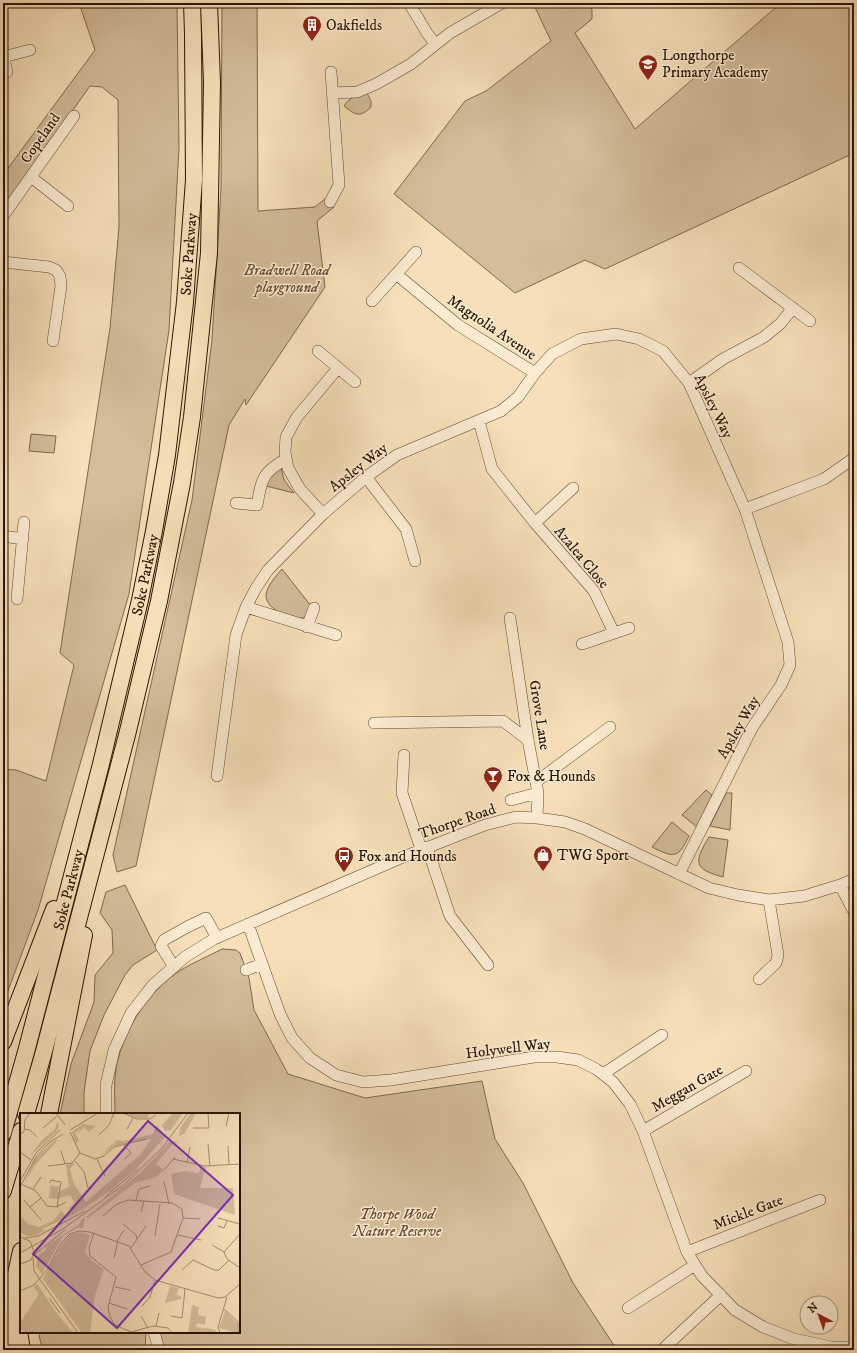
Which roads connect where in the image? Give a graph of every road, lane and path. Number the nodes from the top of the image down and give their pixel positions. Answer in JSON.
{"nodes":[{"id":1,"x":192,"y":3,"type":"edge"},
{"id":2,"x":209,"y":3,"type":"edge"},
{"id":3,"x":409,"y":3,"type":"edge"},
{"id":4,"x":502,"y":3,"type":"edge"},
{"id":5,"x":435,"y":44,"type":"junction"},
{"id":6,"x":30,"y":50,"type":"dead end"},
{"id":7,"x":3,"y":57,"type":"edge"},
{"id":8,"x":7,"y":72,"type":"dead end"},
{"id":9,"x":332,"y":72,"type":"dead end"},
{"id":10,"x":333,"y":93,"type":"junction"},
{"id":11,"x":74,"y":116,"type":"dead end"},
{"id":12,"x":31,"y":177,"type":"junction"},
{"id":13,"x":330,"y":202,"type":"dead end"},
{"id":14,"x":68,"y":206,"type":"dead end"},
{"id":15,"x":3,"y":216,"type":"edge"},
{"id":16,"x":416,"y":252,"type":"dead end"},
{"id":17,"x":3,"y":262,"type":"edge"},
{"id":18,"x":739,"y":268,"type":"dead end"},
{"id":19,"x":396,"y":274,"type":"junction"},
{"id":20,"x":372,"y":301,"type":"dead end"},
{"id":21,"x":793,"y":308,"type":"junction"},
{"id":22,"x":810,"y":321,"type":"dead end"},
{"id":23,"x":53,"y":341,"type":"dead end"},
{"id":24,"x":318,"y":351,"type":"dead end"},
{"id":25,"x":338,"y":368,"type":"junction"},
{"id":26,"x":535,"y":373,"type":"junction"},
{"id":27,"x":354,"y":382,"type":"dead end"},
{"id":28,"x":689,"y":383,"type":"junction"},
{"id":29,"x":479,"y":421,"type":"junction"},
{"id":30,"x":854,"y":458,"type":"edge"},
{"id":31,"x":286,"y":459,"type":"junction"},
{"id":32,"x":366,"y":477,"type":"junction"},
{"id":33,"x":574,"y":488,"type":"dead end"},
{"id":34,"x":236,"y":504,"type":"dead end"},
{"id":35,"x":745,"y":508,"type":"junction"},
{"id":36,"x":323,"y":514,"type":"junction"},
{"id":37,"x":24,"y":522,"type":"dead end"},
{"id":38,"x":535,"y":523,"type":"junction"},
{"id":39,"x":3,"y":536,"type":"edge"},
{"id":40,"x":23,"y":538,"type":"junction"},
{"id":41,"x":415,"y":561,"type":"dead end"},
{"id":42,"x":17,"y":599,"type":"dead end"},
{"id":43,"x":246,"y":607,"type":"junction"},
{"id":44,"x":314,"y":608,"type":"dead end"},
{"id":45,"x":510,"y":618,"type":"dead end"},
{"id":46,"x":307,"y":627,"type":"junction"},
{"id":47,"x":630,"y":628,"type":"dead end"},
{"id":48,"x":614,"y":633,"type":"junction"},
{"id":49,"x":336,"y":635,"type":"dead end"},
{"id":50,"x":582,"y":644,"type":"dead end"},
{"id":51,"x":374,"y":723,"type":"dead end"},
{"id":52,"x":610,"y":727,"type":"dead end"},
{"id":53,"x":528,"y":740,"type":"junction"},
{"id":54,"x":404,"y":755,"type":"dead end"},
{"id":55,"x":217,"y":776,"type":"dead end"},
{"id":56,"x":536,"y":782,"type":"junction"},
{"id":57,"x":538,"y":793,"type":"junction"},
{"id":58,"x":511,"y":800,"type":"dead end"},
{"id":59,"x":537,"y":818,"type":"junction"},
{"id":60,"x":81,"y":838,"type":"junction"},
{"id":61,"x":100,"y":840,"type":"junction"},
{"id":62,"x":424,"y":848,"type":"junction"},
{"id":63,"x":679,"y":874,"type":"junction"},
{"id":64,"x":854,"y":879,"type":"edge"},
{"id":65,"x":840,"y":885,"type":"junction"},
{"id":66,"x":769,"y":900,"type":"junction"},
{"id":67,"x":854,"y":912,"type":"edge"},
{"id":68,"x":248,"y":924,"type":"junction"},
{"id":69,"x":217,"y":938,"type":"junction"},
{"id":70,"x":262,"y":964,"type":"junction"},
{"id":71,"x":488,"y":965,"type":"dead end"},
{"id":72,"x":174,"y":967,"type":"junction"},
{"id":73,"x":246,"y":970,"type":"dead end"},
{"id":74,"x":759,"y":979,"type":"dead end"},
{"id":75,"x":662,"y":1035,"type":"dead end"},
{"id":76,"x":3,"y":1042,"type":"edge"},
{"id":77,"x":746,"y":1071,"type":"dead end"},
{"id":78,"x":603,"y":1074,"type":"junction"},
{"id":79,"x":26,"y":1113,"type":"edge"},
{"id":80,"x":49,"y":1113,"type":"edge"},
{"id":81,"x":106,"y":1113,"type":"edge"},
{"id":82,"x":643,"y":1131,"type":"junction"},
{"id":83,"x":3,"y":1133,"type":"edge"},
{"id":84,"x":20,"y":1134,"type":"edge"},
{"id":85,"x":3,"y":1191,"type":"edge"},
{"id":86,"x":820,"y":1200,"type":"dead end"},
{"id":87,"x":687,"y":1252,"type":"junction"},
{"id":88,"x":20,"y":1256,"type":"edge"},
{"id":89,"x":695,"y":1265,"type":"junction"},
{"id":90,"x":720,"y":1295,"type":"junction"},
{"id":91,"x":20,"y":1297,"type":"edge"},
{"id":92,"x":628,"y":1308,"type":"dead end"},
{"id":93,"x":154,"y":1333,"type":"edge"},
{"id":94,"x":854,"y":1347,"type":"edge"},
{"id":95,"x":10,"y":1348,"type":"edge"},
{"id":96,"x":663,"y":1349,"type":"dead end"},
{"id":97,"x":159,"y":1350,"type":"edge"}],
"edges":[{"from":1,"to":60,"type":"highway","name":"Soke Parkway"},
{"from":2,"to":61,"type":"highway","name":"Soke Parkway"},
{"from":3,"to":5,"type":"street"},
{"from":4,"to":5,"type":"street"},
{"from":5,"to":10,"type":"street"},
{"from":6,"to":7,"type":"street"},
{"from":7,"to":8,"type":"street"},
{"from":9,"to":10,"type":"street"},
{"from":10,"to":13,"type":"street"},
{"from":11,"to":12,"type":"street","name":"Copeland"},
{"from":12,"to":14,"type":"street"},
{"from":12,"to":15,"type":"street","name":"Copeland"},
{"from":16,"to":19,"type":"street"},
{"from":17,"to":23,"type":"street"},
{"from":18,"to":21,"type":"street"},
{"from":19,"to":20,"type":"street"},
{"from":19,"to":26,"type":"street","name":"Magnolia Avenue"},
{"from":21,"to":22,"type":"street"},
{"from":21,"to":28,"type":"street"},
{"from":24,"to":25,"type":"street"},
{"from":25,"to":27,"type":"street"},
{"from":25,"to":31,"type":"street"},
{"from":26,"to":28,"type":"street","name":"Apsley Way"},
{"from":26,"to":29,"type":"street","name":"Apsley Way"},
{"from":28,"to":35,"type":"street","name":"Apsley Way"},
{"from":29,"to":32,"type":"street","name":"Apsley Way"},
{"from":29,"to":38,"type":"street","name":"Azalea Close"},
{"from":30,"to":35,"type":"street"},
{"from":31,"to":34,"type":"street"},
{"from":31,"to":36,"type":"street"},
{"from":32,"to":36,"type":"street","name":"Apsley Way"},
{"from":32,"to":41,"type":"street"},
{"from":33,"to":38,"type":"street","name":"Azalea Close"},
{"from":35,"to":63,"type":"street","name":"Apsley Way"},
{"from":36,"to":43,"type":"street","name":"Apsley Way"},
{"from":37,"to":40,"type":"street"},
{"from":38,"to":48,"type":"street","name":"Azalea Close"},
{"from":39,"to":40,"type":"street"},
{"from":40,"to":42,"type":"street"},
{"from":43,"to":46,"type":"street"},
{"from":43,"to":55,"type":"street","name":"Apsley Way"},
{"from":44,"to":46,"type":"street"},
{"from":45,"to":53,"type":"street","name":"Grove Lane"},
{"from":46,"to":49,"type":"street"},
{"from":47,"to":48,"type":"street"},
{"from":48,"to":50,"type":"street"},
{"from":51,"to":53,"type":"street"},
{"from":52,"to":56,"type":"street"},
{"from":53,"to":56,"type":"street","name":"Grove Lane"},
{"from":54,"to":62,"type":"street"},
{"from":56,"to":57,"type":"street","name":"Grove Lane"},
{"from":57,"to":58,"type":"street"},
{"from":57,"to":59,"type":"street","name":"Grove Lane"},
{"from":59,"to":62,"type":"street","name":"Thorpe Road"},
{"from":59,"to":63,"type":"street","name":"Thorpe Road"},
{"from":60,"to":76,"type":"highway"},
{"from":60,"to":83,"type":"highway","name":"Soke Parkway"},
{"from":61,"to":79,"type":"highway","name":"Soke Parkway"},
{"from":61,"to":80,"type":"highway"},
{"from":62,"to":68,"type":"street","name":"Thorpe Road"},
{"from":62,"to":71,"type":"street"},
{"from":63,"to":66,"type":"street","name":"Thorpe Road"},
{"from":64,"to":65,"type":"street","name":"Thorpe Road"},
{"from":65,"to":66,"type":"street","name":"Thorpe Road"},
{"from":65,"to":67,"type":"street"},
{"from":66,"to":74,"type":"street"},
{"from":68,"to":69,"type":"street","name":"Thorpe Road"},
{"from":68,"to":70,"type":"street","name":"Holywell Way"},
{"from":69,"to":72,"type":"street","name":"Thorpe Road"},
{"from":69,"to":72,"type":"street"},
{"from":70,"to":73,"type":"street"},
{"from":70,"to":78,"type":"street","name":"Holywell Way"},
{"from":72,"to":81,"type":"street","name":"Thorpe Road"},
{"from":75,"to":78,"type":"street"},
{"from":77,"to":82,"type":"street","name":"Meggan Gate"},
{"from":78,"to":82,"type":"street","name":"Holywell Way"},
{"from":82,"to":87,"type":"street","name":"Holywell Way"},
{"from":84,"to":85,"type":"highway"},
{"from":86,"to":87,"type":"street","name":"Mickle Gate"},
{"from":87,"to":89,"type":"street","name":"Holywell Way"},
{"from":88,"to":95,"type":"highway"},
{"from":89,"to":90,"type":"street","name":"Holywell Way"},
{"from":89,"to":92,"type":"street"},
{"from":90,"to":94,"type":"street","name":"Holywell Way"},
{"from":90,"to":96,"type":"street"},
{"from":91,"to":95,"type":"highway"},
{"from":93,"to":97,"type":"street"}]}
